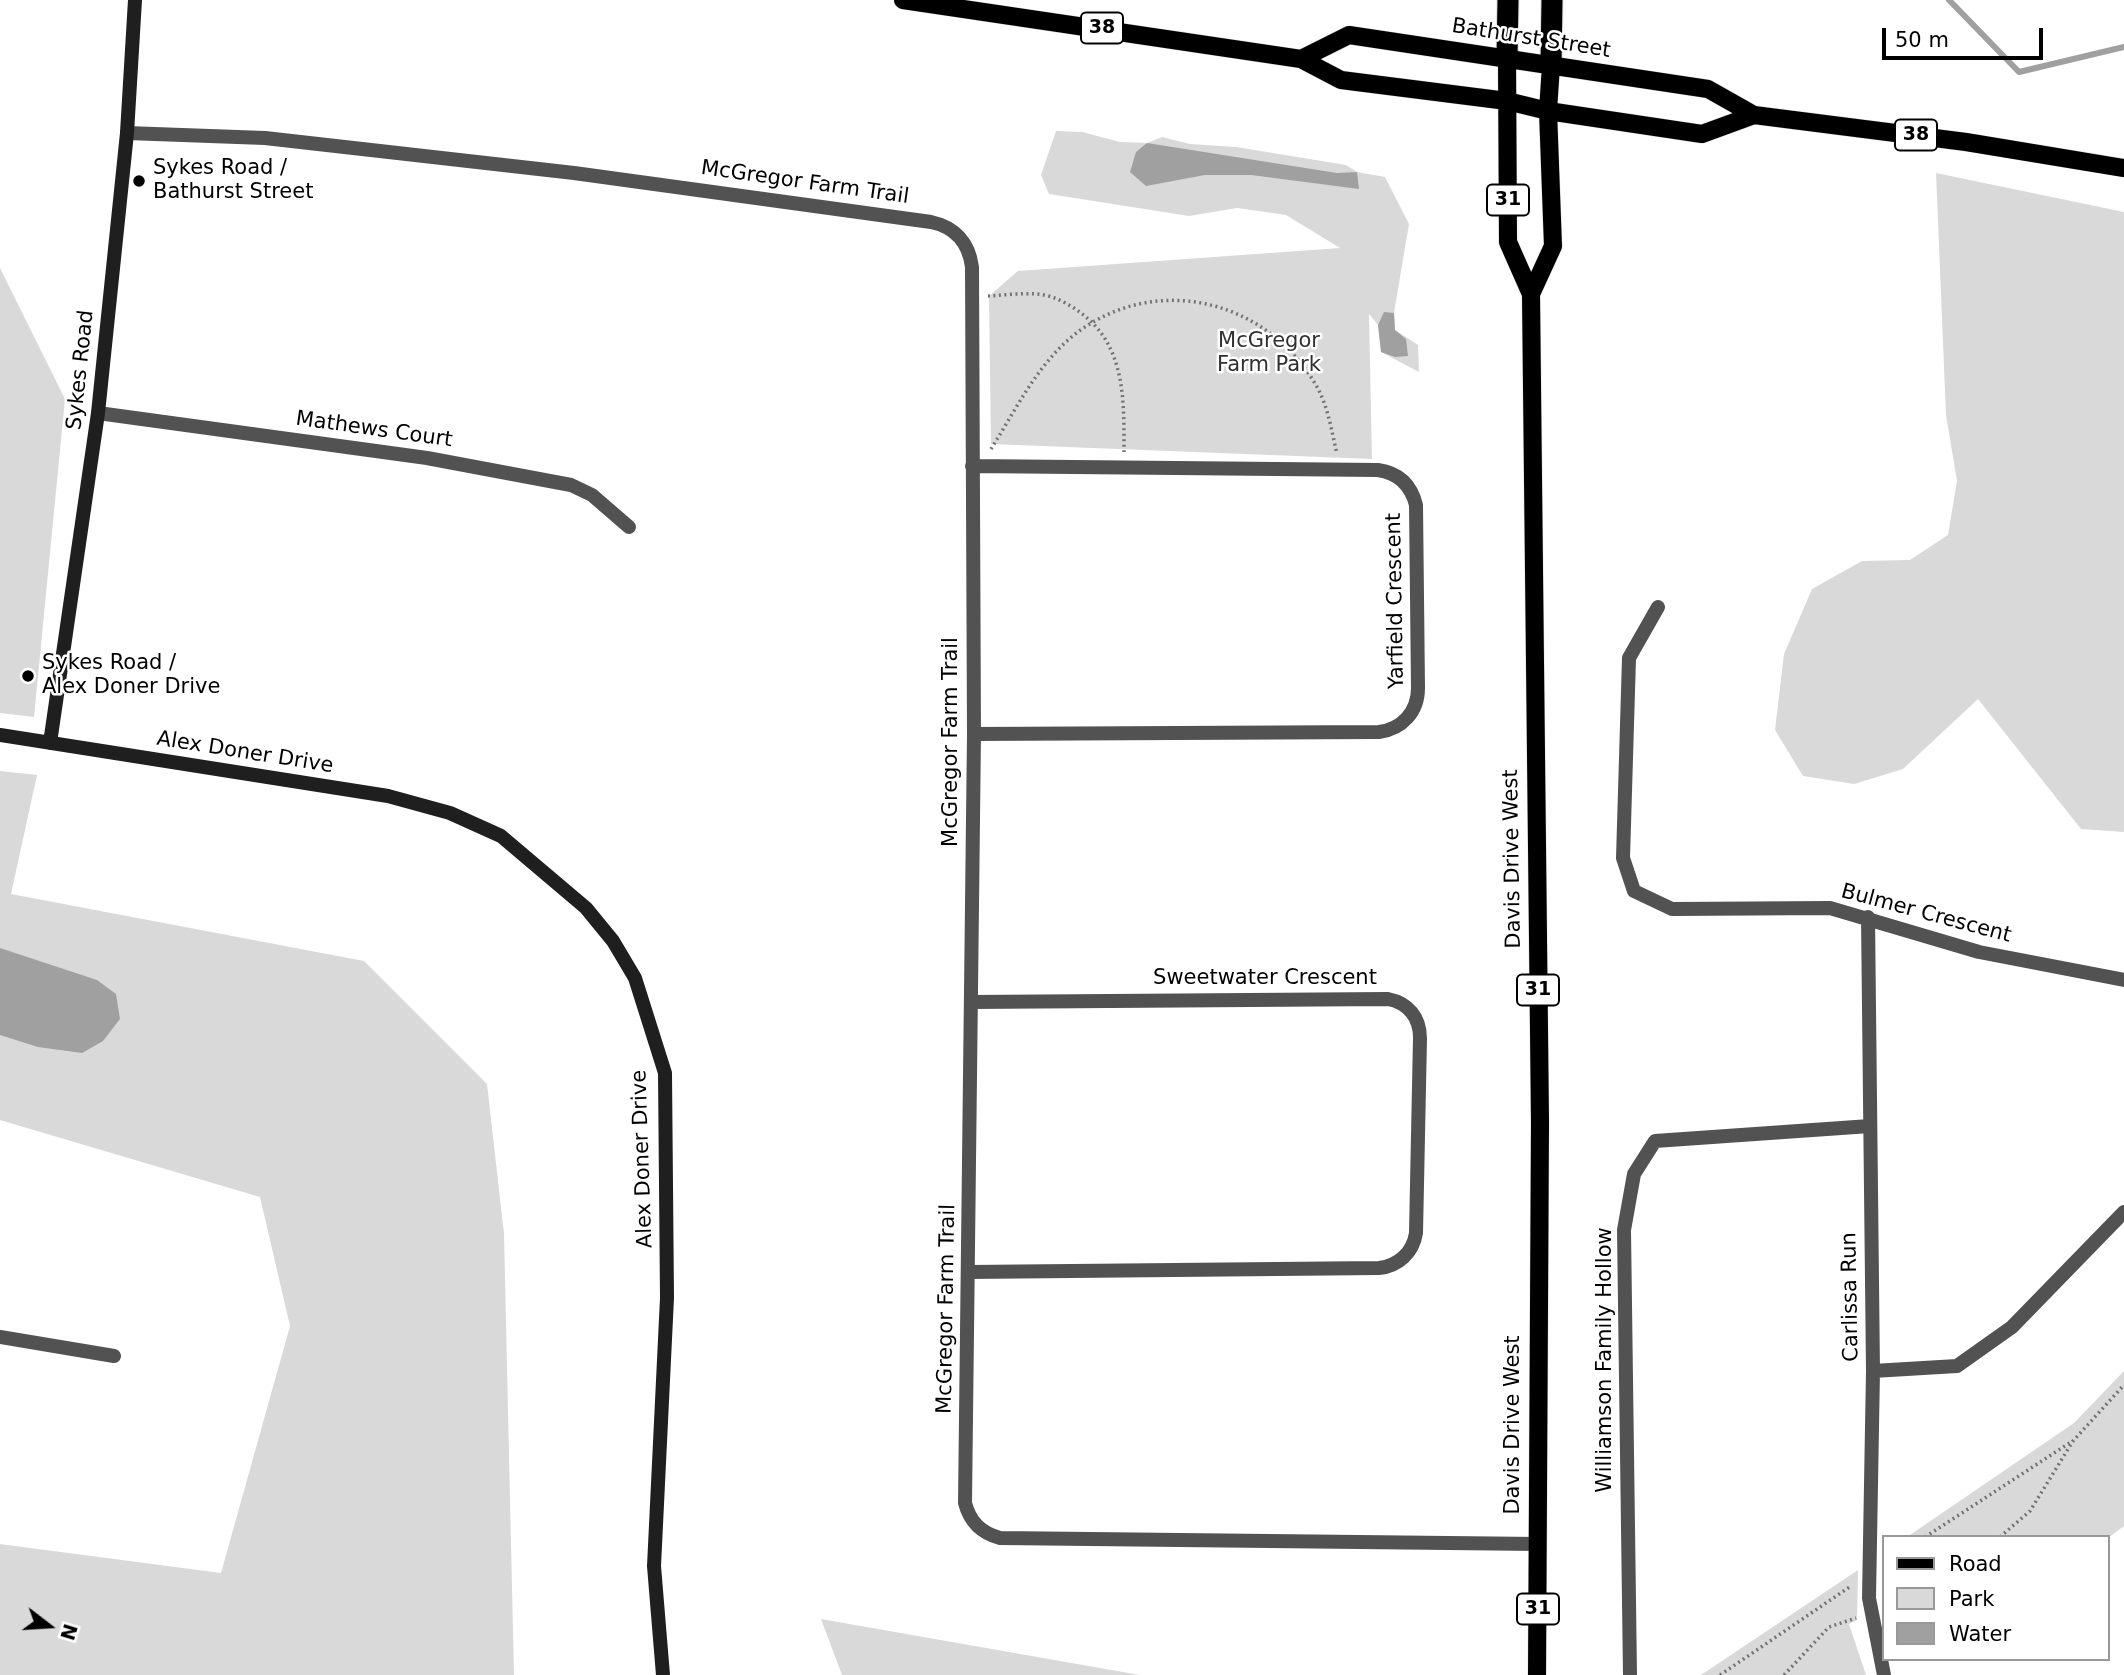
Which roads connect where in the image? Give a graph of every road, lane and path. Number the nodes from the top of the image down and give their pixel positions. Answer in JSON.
{"nodes":[{"id":1,"x":135,"y":0,"type":"edge"},
{"id":2,"x":903,"y":0,"type":"edge"},
{"id":3,"x":1508,"y":0,"type":"edge"},
{"id":4,"x":1552,"y":0,"type":"edge"},
{"id":5,"x":1507,"y":58,"type":"junction"},
{"id":6,"x":1301,"y":59,"type":"junction"},
{"id":7,"x":1550,"y":65,"type":"junction"},
{"id":8,"x":1507,"y":101,"type":"junction"},
{"id":9,"x":1548,"y":111,"type":"junction"},
{"id":10,"x":1754,"y":115,"type":"junction"},
{"id":11,"x":127,"y":133,"type":"junction"},
{"id":12,"x":2124,"y":168,"type":"edge"},
{"id":13,"x":988,"y":284,"type":"dead end"},
{"id":14,"x":1531,"y":294,"type":"junction"},
{"id":15,"x":1093,"y":322,"type":"junction"},
{"id":16,"x":98,"y":414,"type":"junction"},
{"id":17,"x":976,"y":466,"type":"junction"},
{"id":18,"x":1124,"y":467,"type":"junction"},
{"id":19,"x":1340,"y":469,"type":"junction"},
{"id":20,"x":629,"y":527,"type":"dead end"},
{"id":21,"x":1658,"y":607,"type":"dead end"},
{"id":22,"x":974,"y":733,"type":"junction"},
{"id":23,"x":0,"y":735,"type":"edge"},
{"id":24,"x":50,"y":743,"type":"junction"},
{"id":25,"x":1868,"y":917,"type":"junction"},
{"id":26,"x":2124,"y":980,"type":"edge"},
{"id":27,"x":971,"y":1002,"type":"junction"},
{"id":28,"x":1870,"y":1125,"type":"junction"},
{"id":29,"x":2124,"y":1212,"type":"edge"},
{"id":30,"x":968,"y":1272,"type":"junction"},
{"id":31,"x":0,"y":1337,"type":"edge"},
{"id":32,"x":114,"y":1356,"type":"dead end"},
{"id":33,"x":1873,"y":1371,"type":"junction"},
{"id":34,"x":2124,"y":1385,"type":"edge"},
{"id":35,"x":2073,"y":1441,"type":"junction"},
{"id":36,"x":1929,"y":1535,"type":"edge"},
{"id":37,"x":2002,"y":1535,"type":"edge"},
{"id":38,"x":1538,"y":1544,"type":"junction"},
{"id":39,"x":1869,"y":1573,"type":"junction"},
{"id":40,"x":1872,"y":1612,"type":"junction"},
{"id":41,"x":663,"y":1675,"type":"edge"},
{"id":42,"x":1537,"y":1675,"type":"edge"},
{"id":43,"x":1630,"y":1675,"type":"edge"},
{"id":44,"x":1720,"y":1675,"type":"edge"},
{"id":45,"x":1784,"y":1675,"type":"edge"},
{"id":46,"x":1884,"y":1675,"type":"edge"}],
"edges":[{"from":1,"to":11,"type":"street","name":"Sykes Road"},
{"from":2,"to":6,"type":"main road","name":"Bathurst Street","number":"38"},
{"from":3,"to":5,"type":"highway","name":"Davis Drive West","number":"31"},
{"from":4,"to":7,"type":"highway","name":"Davis Drive West","number":"31"},
{"from":5,"to":6,"type":"main road","name":"Bathurst Street","number":"38"},
{"from":5,"to":7,"type":"main road","name":"Bathurst Street","number":"38"},
{"from":5,"to":8,"type":"main road","name":"Davis Drive West","number":"31"},
{"from":6,"to":8,"type":"main road","name":"Bathurst Street","number":"38"},
{"from":7,"to":9,"type":"main road","name":"Davis Drive West","number":"31"},
{"from":7,"to":10,"type":"main road","name":"Bathurst Street","number":"38"},
{"from":8,"to":9,"type":"main road","name":"Bathurst Street","number":"38"},
{"from":8,"to":14,"type":"main road","name":"Davis Drive West","number":"31"},
{"from":9,"to":10,"type":"main road","name":"Bathurst Street","number":"38"},
{"from":9,"to":14,"type":"main road","name":"Davis Drive West","number":"31"},
{"from":10,"to":12,"type":"main road","name":"Bathurst Street","number":"38"},
{"from":11,"to":16,"type":"street","name":"Sykes Road"},
{"from":11,"to":17,"type":"street","name":"McGregor Farm Trail"},
{"from":13,"to":15,"type":"path"},
{"from":14,"to":38,"type":"main road","name":"Davis Drive West","number":"31"},
{"from":15,"to":17,"type":"path"},
{"from":15,"to":18,"type":"path"},
{"from":15,"to":19,"type":"path"},
{"from":16,"to":20,"type":"street","name":"Mathews Court"},
{"from":16,"to":24,"type":"street","name":"Sykes Road"},
{"from":17,"to":18,"type":"street","name":"Yarfield Crescent"},
{"from":17,"to":22,"type":"street","name":"McGregor Farm Trail"},
{"from":18,"to":19,"type":"street","name":"Yarfield Crescent"},
{"from":19,"to":22,"type":"street","name":"Yarfield Crescent"},
{"from":21,"to":25,"type":"street","name":"Bulmer Crescent"},
{"from":22,"to":27,"type":"street","name":"McGregor Farm Trail"},
{"from":23,"to":24,"type":"street","name":"Alex Doner Drive"},
{"from":24,"to":41,"type":"street","name":"Alex Doner Drive"},
{"from":25,"to":26,"type":"street","name":"Bulmer Crescent"},
{"from":25,"to":28,"type":"street","name":"Carlissa Run"},
{"from":27,"to":30,"type":"street","name":"McGregor Farm Trail"},
{"from":27,"to":30,"type":"street","name":"Sweetwater Crescent"},
{"from":28,"to":33,"type":"street","name":"Carlissa Run"},
{"from":28,"to":43,"type":"street","name":"Williamson Family Hollow"},
{"from":29,"to":33,"type":"street"},
{"from":30,"to":38,"type":"street","name":"McGregor Farm Trail"},
{"from":31,"to":32,"type":"street"},
{"from":33,"to":39,"type":"street","name":"Carlissa Run"},
{"from":34,"to":35,"type":"path"},
{"from":35,"to":36,"type":"path"},
{"from":35,"to":37,"type":"path"},
{"from":38,"to":42,"type":"main road","name":"Davis Drive West","number":"31"},
{"from":39,"to":40,"type":"street","name":"Carlissa Run"},
{"from":39,"to":44,"type":"path"},
{"from":40,"to":45,"type":"path"},
{"from":40,"to":46,"type":"street","name":"Carlissa Run"}]}
